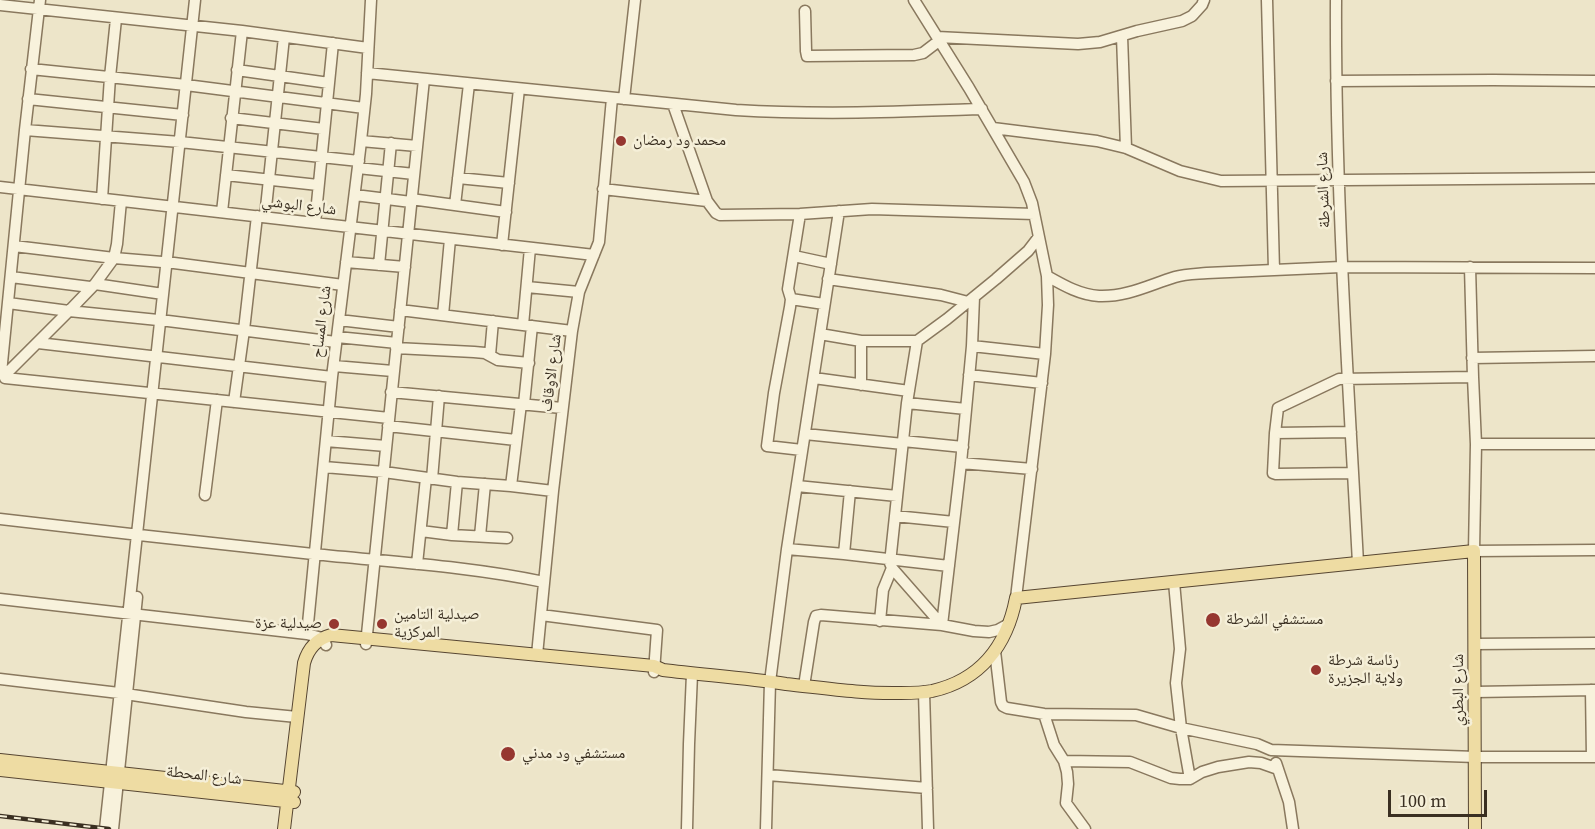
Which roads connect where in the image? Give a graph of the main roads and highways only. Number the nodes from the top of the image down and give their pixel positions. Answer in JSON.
{"nodes":[{"id":1,"x":324,"y":641,"type":"junction"},
{"id":2,"x":490,"y":654,"type":"junction"},
{"id":3,"x":657,"y":669,"type":"junction"},
{"id":4,"x":0,"y":760,"type":"edge"},
{"id":5,"x":0,"y":770,"type":"edge"},
{"id":6,"x":114,"y":778,"type":"junction"},
{"id":7,"x":291,"y":797,"type":"junction"},
{"id":8,"x":284,"y":829,"type":"edge"},
{"id":9,"x":291,"y":829,"type":"edge"},
{"id":10,"x":1475,"y":829,"type":"edge"}],
"edges":[{"from":1,"to":2,"type":"main road"},
{"from":1,"to":7,"type":"main road"},
{"from":1,"to":7,"type":"main road"},
{"from":2,"to":3,"type":"main road"},
{"from":2,"to":3,"type":"main road"},
{"from":3,"to":10,"type":"main road","name":"شارع البطري"},
{"from":4,"to":6,"type":"main road"},
{"from":5,"to":6,"type":"main road"},
{"from":6,"to":7,"type":"main road","name":"شارع المحطة"},
{"from":7,"to":8,"type":"main road"},
{"from":7,"to":9,"type":"main road"}]}
